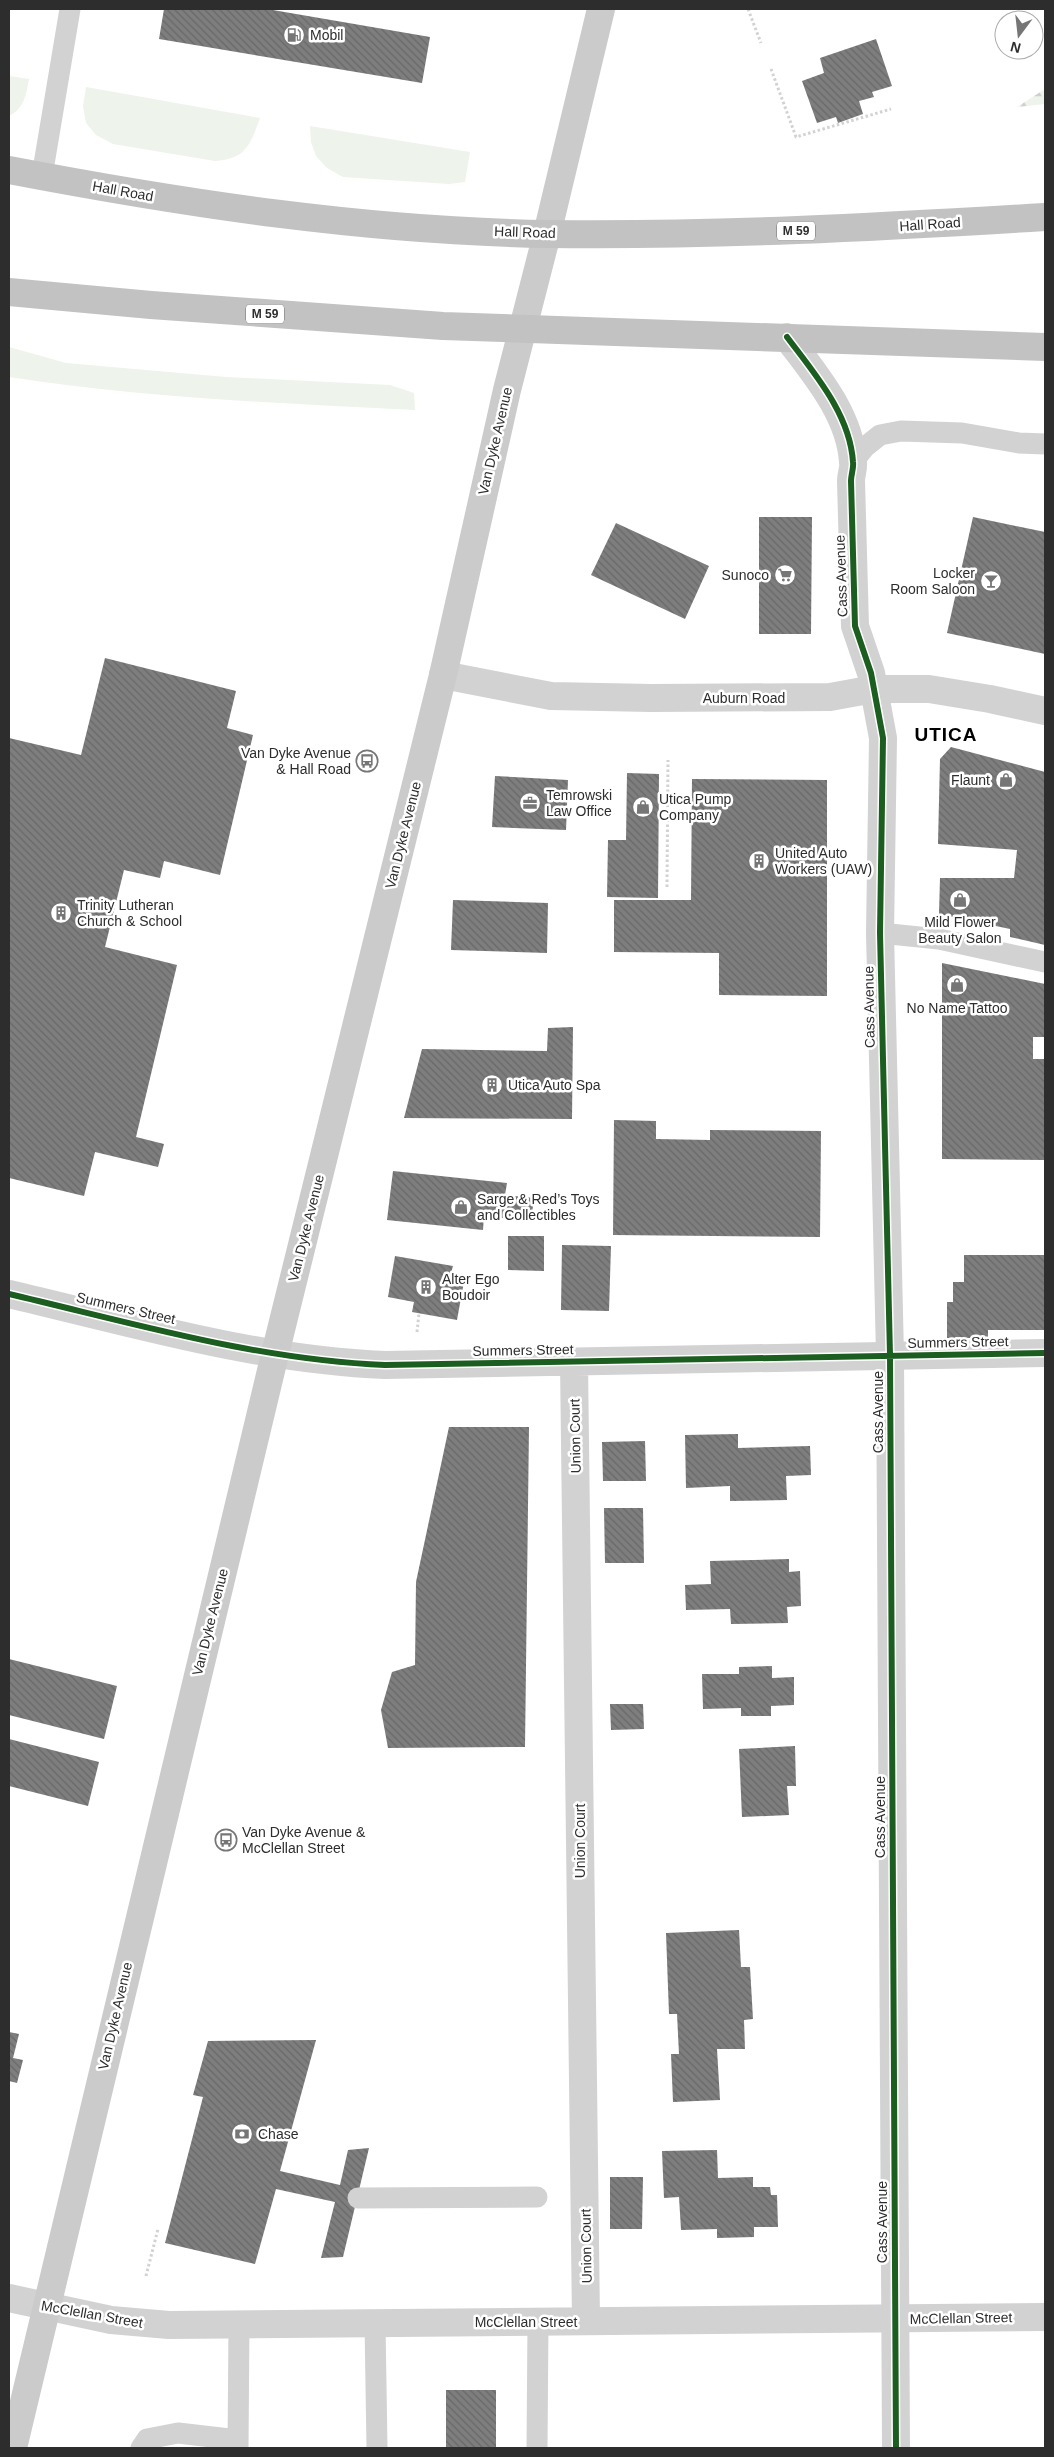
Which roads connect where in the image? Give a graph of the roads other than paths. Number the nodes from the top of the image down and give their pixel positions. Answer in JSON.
{"nodes":[{"id":1,"x":70,"y":9,"type":"edge"},
{"id":2,"x":601,"y":9,"type":"edge"},
{"id":3,"x":9,"y":170,"type":"edge"},
{"id":4,"x":42,"y":176,"type":"junction"},
{"id":5,"x":1045,"y":217,"type":"edge"},
{"id":6,"x":547,"y":234,"type":"junction"},
{"id":7,"x":9,"y":292,"type":"edge"},
{"id":8,"x":522,"y":329,"type":"junction"},
{"id":9,"x":787,"y":337,"type":"junction"},
{"id":10,"x":1045,"y":347,"type":"edge"},
{"id":11,"x":1045,"y":444,"type":"edge"},
{"id":12,"x":853,"y":462,"type":"junction"},
{"id":13,"x":442,"y":675,"type":"junction"},
{"id":14,"x":874,"y":689,"type":"junction"},
{"id":15,"x":1045,"y":711,"type":"edge"},
{"id":16,"x":880,"y":933,"type":"junction"},
{"id":17,"x":1045,"y":962,"type":"edge"},
{"id":18,"x":9,"y":1294,"type":"edge"},
{"id":19,"x":1045,"y":1353,"type":"edge"},
{"id":20,"x":275,"y":1354,"type":"junction"},
{"id":21,"x":890,"y":1355,"type":"junction"},
{"id":22,"x":574,"y":1362,"type":"junction"},
{"id":23,"x":537,"y":2197,"type":"dead end"},
{"id":24,"x":358,"y":2198,"type":"dead end"},
{"id":25,"x":9,"y":2298,"type":"edge"},
{"id":26,"x":46,"y":2307,"type":"junction"},
{"id":27,"x":1045,"y":2317,"type":"edge"},
{"id":28,"x":895,"y":2318,"type":"junction"},
{"id":29,"x":538,"y":2321,"type":"junction"},
{"id":30,"x":586,"y":2321,"type":"junction"},
{"id":31,"x":375,"y":2323,"type":"junction"},
{"id":32,"x":239,"y":2324,"type":"junction"},
{"id":33,"x":238,"y":2444,"type":"edge"},
{"id":34,"x":12,"y":2448,"type":"edge"},
{"id":35,"x":141,"y":2448,"type":"edge"},
{"id":36,"x":377,"y":2448,"type":"edge"},
{"id":37,"x":537,"y":2448,"type":"edge"},
{"id":38,"x":896,"y":2448,"type":"edge"}],
"edges":[{"from":1,"to":4,"type":"lane"},
{"from":2,"to":6,"type":"main road","name":"Van Dyke Avenue"},
{"from":3,"to":4,"type":"highway","name":"Hall Road","number":"M 59"},
{"from":4,"to":6,"type":"highway","name":"Hall Road","number":"M 59"},
{"from":5,"to":6,"type":"highway","name":"Hall Road","number":"M 59"},
{"from":6,"to":8,"type":"main road","name":"Van Dyke Avenue"},
{"from":7,"to":8,"type":"highway","number":"M 59"},
{"from":8,"to":9,"type":"highway","number":"M 59"},
{"from":8,"to":13,"type":"main road","name":"Van Dyke Avenue"},
{"from":9,"to":10,"type":"highway","number":"M 59"},
{"from":9,"to":12,"type":"street","name":"Cass Avenue"},
{"from":11,"to":12,"type":"lane"},
{"from":12,"to":14,"type":"street","name":"Cass Avenue"},
{"from":13,"to":14,"type":"street","name":"Auburn Road"},
{"from":13,"to":20,"type":"main road","name":"Van Dyke Avenue"},
{"from":14,"to":15,"type":"street","name":"Auburn Road"},
{"from":14,"to":16,"type":"street","name":"Cass Avenue"},
{"from":16,"to":17,"type":"lane"},
{"from":16,"to":21,"type":"street","name":"Cass Avenue"},
{"from":18,"to":20,"type":"street","name":"Summers Street"},
{"from":19,"to":21,"type":"street","name":"Summers Street"},
{"from":20,"to":22,"type":"street","name":"Summers Street"},
{"from":20,"to":26,"type":"main road","name":"Van Dyke Avenue"},
{"from":21,"to":22,"type":"street","name":"Summers Street"},
{"from":21,"to":28,"type":"street","name":"Cass Avenue"},
{"from":22,"to":30,"type":"street","name":"Union Court"},
{"from":23,"to":24,"type":"lane"},
{"from":25,"to":26,"type":"street","name":"McClellan Street"},
{"from":26,"to":32,"type":"street","name":"McClellan Street"},
{"from":26,"to":34,"type":"main road","name":"Van Dyke Avenue"},
{"from":27,"to":28,"type":"street","name":"McClellan Street"},
{"from":28,"to":30,"type":"street","name":"McClellan Street"},
{"from":28,"to":38,"type":"street","name":"Cass Avenue"},
{"from":29,"to":30,"type":"street","name":"McClellan Street"},
{"from":29,"to":31,"type":"street","name":"McClellan Street"},
{"from":29,"to":37,"type":"lane"},
{"from":31,"to":32,"type":"street","name":"McClellan Street"},
{"from":31,"to":36,"type":"lane"},
{"from":32,"to":33,"type":"lane"},
{"from":33,"to":35,"type":"lane"}]}
